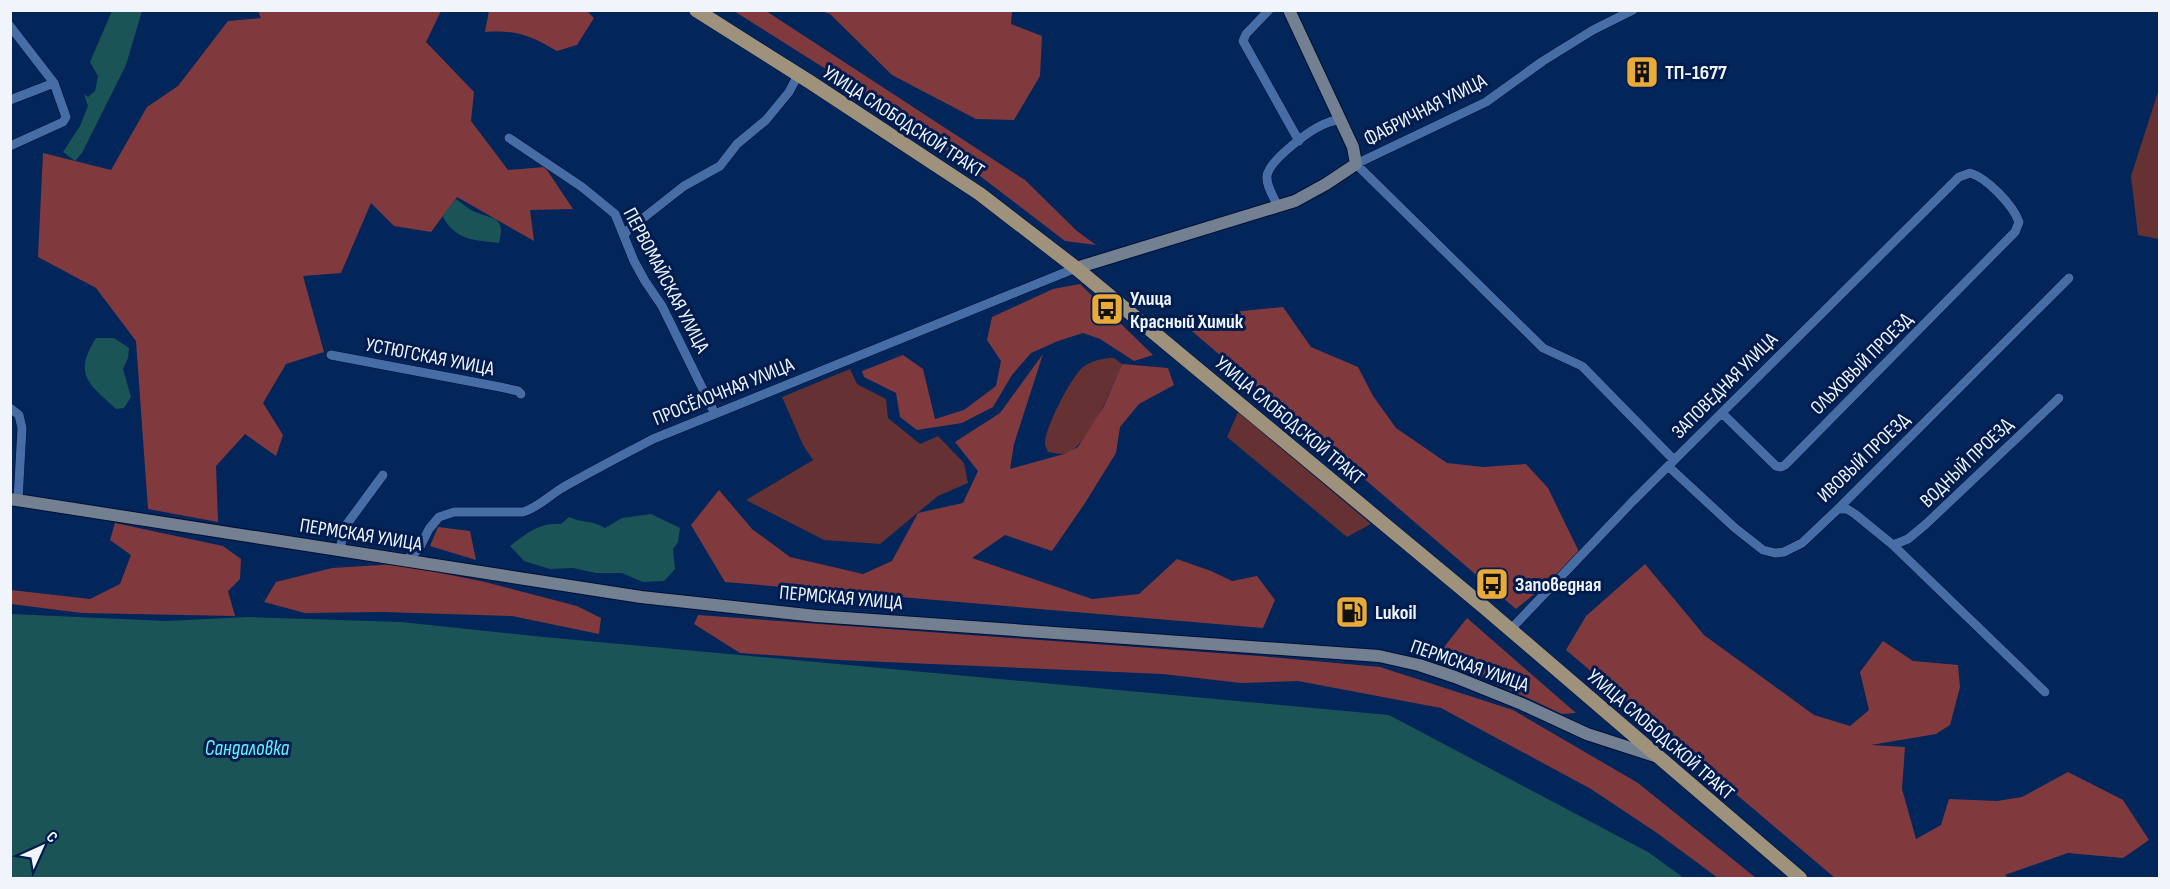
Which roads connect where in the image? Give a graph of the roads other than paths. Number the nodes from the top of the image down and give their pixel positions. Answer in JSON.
{"nodes":[{"id":1,"x":696,"y":10,"type":"edge"},
{"id":2,"x":1269,"y":10,"type":"edge"},
{"id":3,"x":1289,"y":10,"type":"edge"},
{"id":4,"x":1633,"y":10,"type":"edge"},
{"id":5,"x":10,"y":26,"type":"edge"},
{"id":6,"x":798,"y":75,"type":"junction"},
{"id":7,"x":54,"y":83,"type":"junction"},
{"id":8,"x":10,"y":100,"type":"edge"},
{"id":9,"x":1341,"y":120,"type":"junction"},
{"id":10,"x":509,"y":138,"type":"dead end"},
{"id":11,"x":1299,"y":141,"type":"junction"},
{"id":12,"x":10,"y":146,"type":"edge"},
{"id":13,"x":1356,"y":164,"type":"junction"},
{"id":14,"x":1970,"y":172,"type":"joint"},
{"id":15,"x":1278,"y":207,"type":"junction"},
{"id":16,"x":625,"y":234,"type":"junction"},
{"id":17,"x":1076,"y":268,"type":"junction"},
{"id":18,"x":2069,"y":278,"type":"dead end"},
{"id":19,"x":331,"y":355,"type":"dead end"},
{"id":20,"x":520,"y":394,"type":"dead end"},
{"id":21,"x":2059,"y":398,"type":"dead end"},
{"id":22,"x":10,"y":408,"type":"edge"},
{"id":23,"x":1722,"y":413,"type":"junction"},
{"id":24,"x":715,"y":414,"type":"junction"},
{"id":25,"x":1671,"y":463,"type":"junction"},
{"id":26,"x":383,"y":475,"type":"dead end"},
{"id":27,"x":14,"y":500,"type":"edge"},
{"id":28,"x":1838,"y":509,"type":"junction"},
{"id":29,"x":1893,"y":545,"type":"junction"},
{"id":30,"x":340,"y":550,"type":"junction"},
{"id":31,"x":405,"y":561,"type":"junction"},
{"id":32,"x":1510,"y":630,"type":"junction"},
{"id":33,"x":2045,"y":692,"type":"dead end"},
{"id":34,"x":1657,"y":756,"type":"junction"},
{"id":35,"x":1800,"y":879,"type":"edge"}],
"edges":[{"from":1,"to":6,"type":"main road","name":"УЛИЦА СЛОБОДСКОЙ ТРАКТ"},
{"from":2,"to":11,"type":"street"},
{"from":3,"to":9,"type":"street"},
{"from":4,"to":13,"type":"street","name":"ФАБРИЧНАЯ УЛИЦА"},
{"from":5,"to":7,"type":"street"},
{"from":6,"to":16,"type":"street"},
{"from":6,"to":17,"type":"main road","name":"УЛИЦА СЛОБОДСКОЙ ТРАКТ"},
{"from":7,"to":8,"type":"street"},
{"from":7,"to":12,"type":"street"},
{"from":9,"to":11,"type":"street"},
{"from":9,"to":13,"type":"street"},
{"from":10,"to":16,"type":"street","name":"ПЕРВОМАЙСКАЯ УЛИЦА"},
{"from":11,"to":15,"type":"street"},
{"from":13,"to":15,"type":"street"},
{"from":13,"to":25,"type":"street","name":"ИВОВЫЙ ПРОЕЗД"},
{"from":14,"to":23,"type":"street","name":"ЗАПОВЕДНАЯ УЛИЦА"},
{"from":14,"to":23,"type":"street","name":"ОЛЬХОВЫЙ ПРОЕЗД"},
{"from":15,"to":17,"type":"street"},
{"from":16,"to":24,"type":"street","name":"ПЕРВОМАЙСКАЯ УЛИЦА"},
{"from":17,"to":24,"type":"street","name":"ПРОСЁЛОЧНАЯ УЛИЦА"},
{"from":17,"to":32,"type":"main road","name":"УЛИЦА СЛОБОДСКОЙ ТРАКТ"},
{"from":18,"to":28,"type":"street","name":"ИВОВЫЙ ПРОЕЗД"},
{"from":19,"to":20,"type":"street","name":"УСТЮГСКАЯ УЛИЦА"},
{"from":21,"to":29,"type":"street","name":"ВОДНЫЙ ПРОЕЗД"},
{"from":22,"to":27,"type":"street"},
{"from":23,"to":25,"type":"street","name":"ЗАПОВЕДНАЯ УЛИЦА"},
{"from":24,"to":31,"type":"street","name":"ПРОСЁЛОЧНАЯ УЛИЦА"},
{"from":25,"to":28,"type":"street","name":"ИВОВЫЙ ПРОЕЗД"},
{"from":25,"to":32,"type":"street","name":"ЗАПОВЕДНАЯ УЛИЦА"},
{"from":26,"to":30,"type":"street"},
{"from":27,"to":30,"type":"street","name":"ПЕРМСКАЯ УЛИЦА"},
{"from":28,"to":29,"type":"street"},
{"from":29,"to":33,"type":"street"},
{"from":30,"to":31,"type":"street","name":"ПЕРМСКАЯ УЛИЦА"},
{"from":31,"to":34,"type":"street","name":"ПЕРМСКАЯ УЛИЦА"},
{"from":32,"to":34,"type":"main road","name":"УЛИЦА СЛОБОДСКОЙ ТРАКТ"},
{"from":34,"to":35,"type":"main road","name":"УЛИЦА СЛОБОДСКОЙ ТРАКТ"}]}
